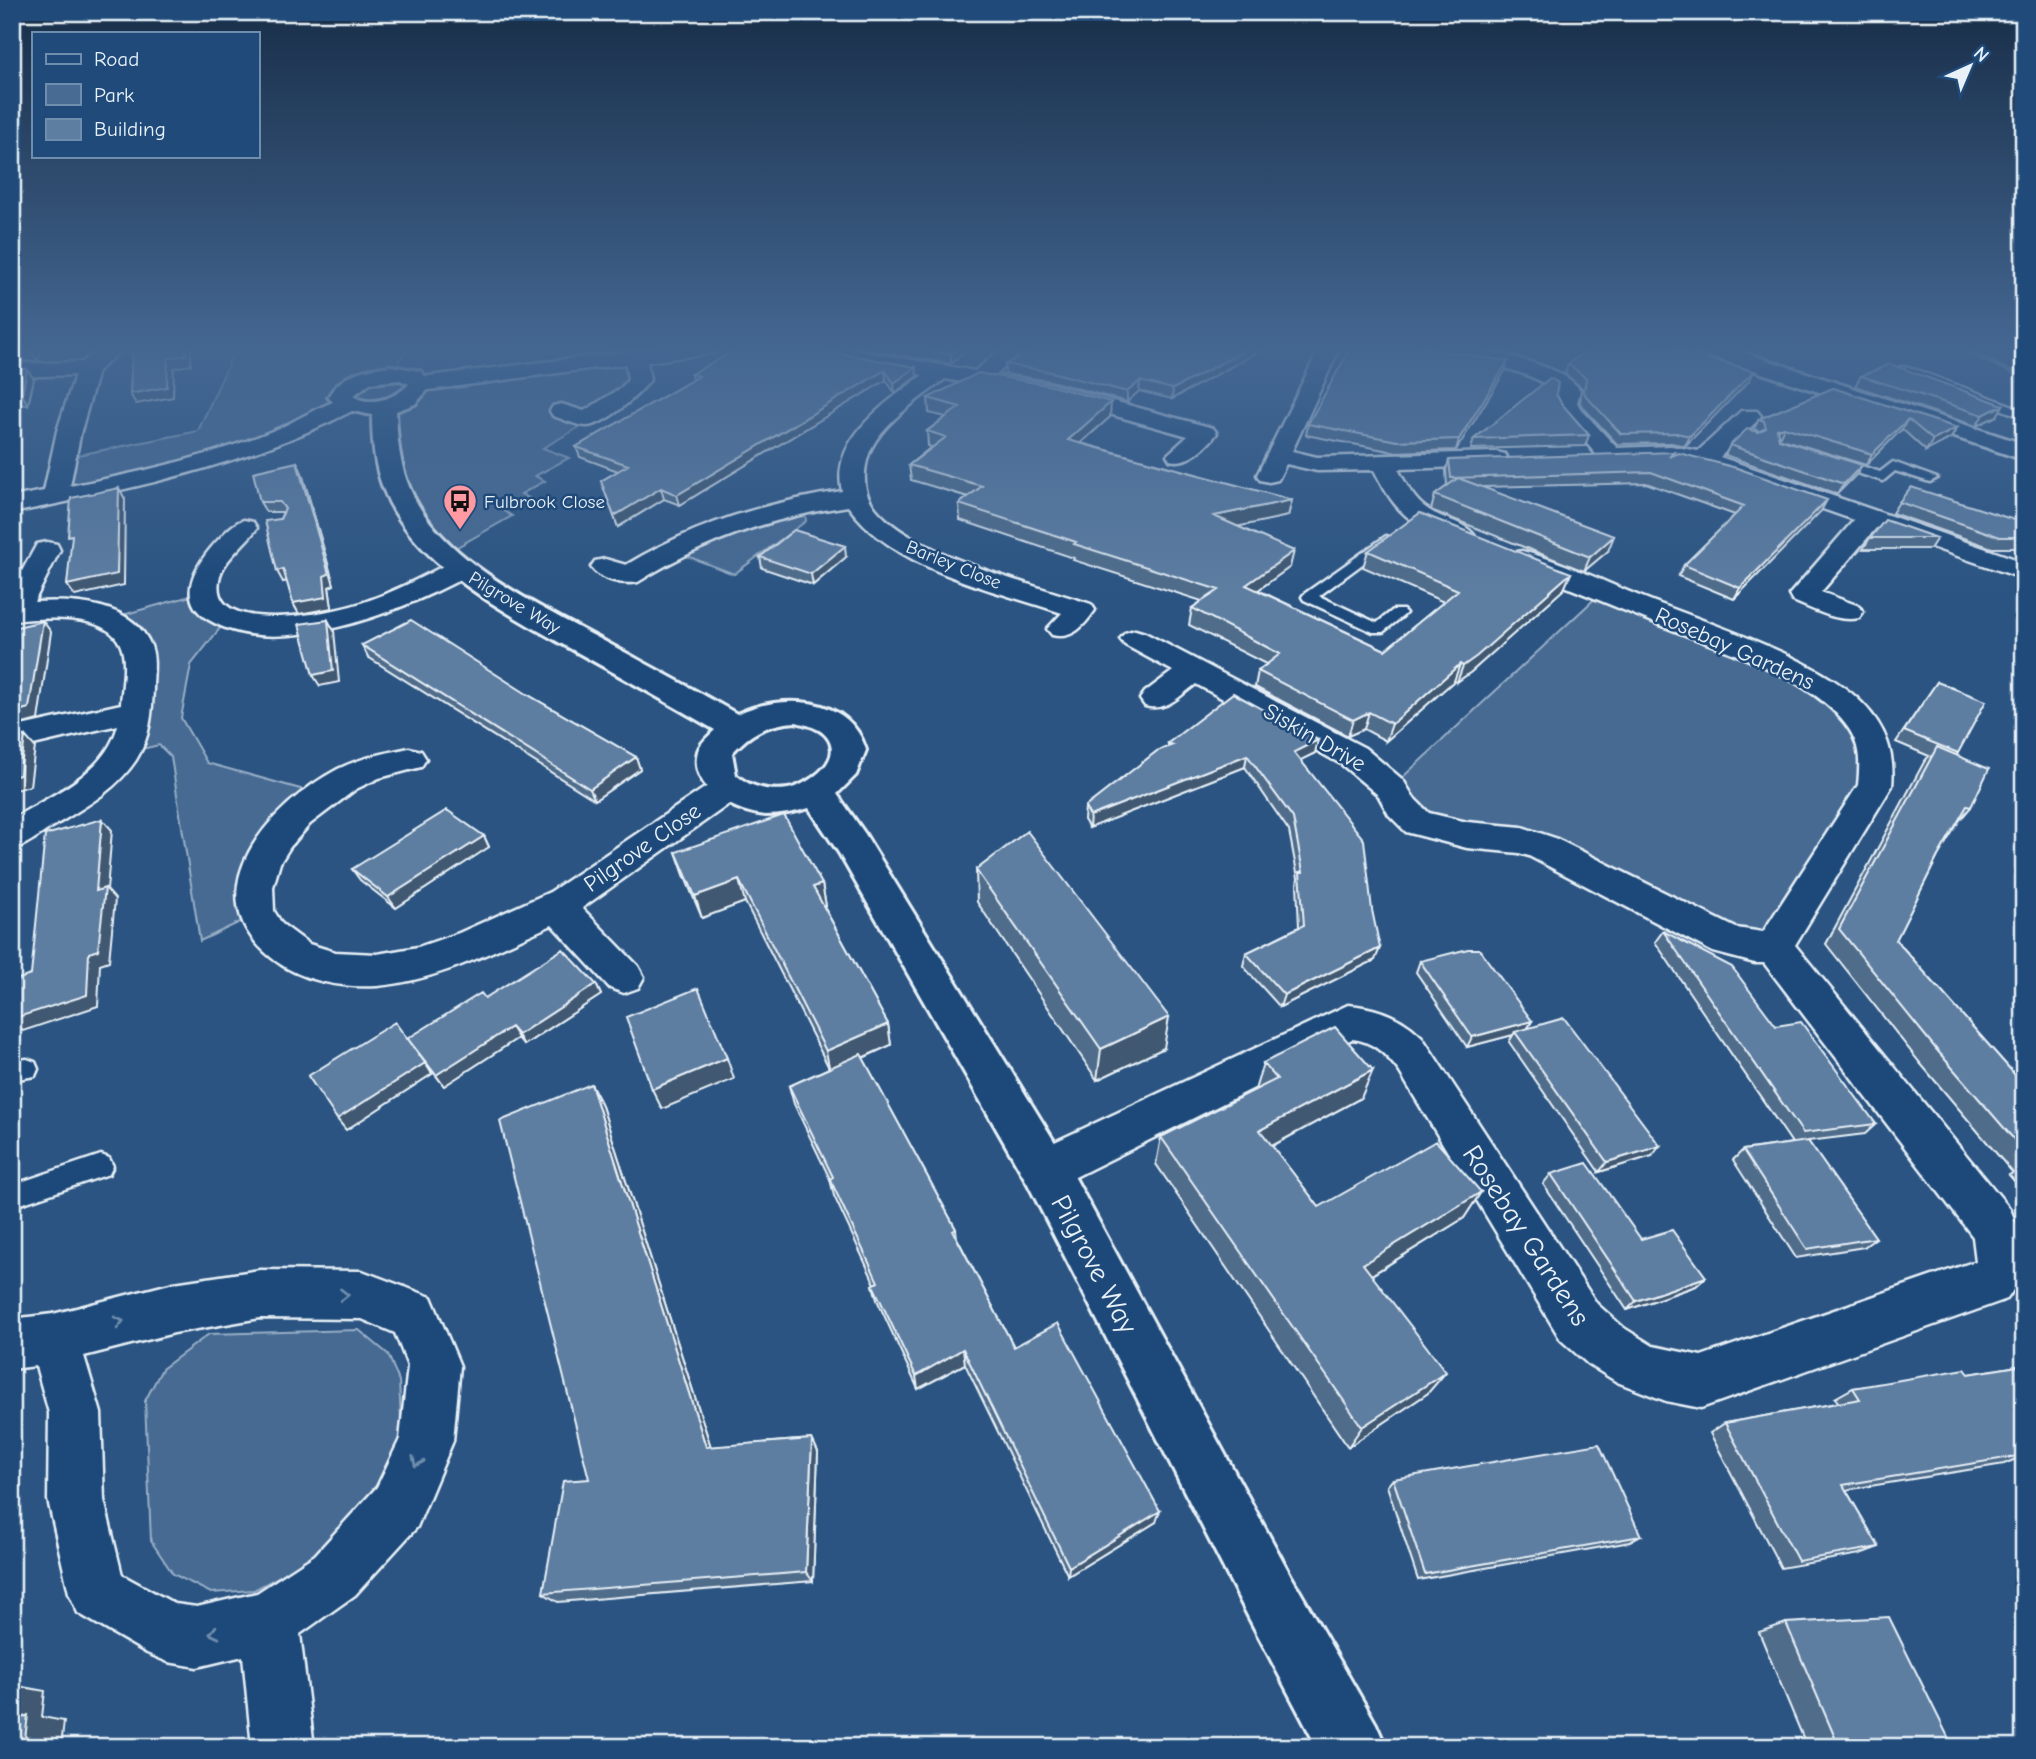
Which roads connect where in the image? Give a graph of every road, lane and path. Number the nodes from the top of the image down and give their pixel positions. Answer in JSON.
{"nodes":[{"id":1,"x":70,"y":429,"type":"edge"},
{"id":2,"x":299,"y":429,"type":"edge"},
{"id":3,"x":383,"y":429,"type":"edge"},
{"id":4,"x":876,"y":429,"type":"edge"},
{"id":5,"x":1191,"y":429,"type":"edge"},
{"id":6,"x":1290,"y":429,"type":"edge"},
{"id":7,"x":1586,"y":429,"type":"edge"},
{"id":8,"x":1742,"y":429,"type":"edge"},
{"id":9,"x":1964,"y":429,"type":"edge"},
{"id":10,"x":2020,"y":447,"type":"edge"},
{"id":11,"x":1610,"y":455,"type":"junction"},
{"id":12,"x":1179,"y":456,"type":"dead end"},
{"id":13,"x":1583,"y":456,"type":"edge"},
{"id":14,"x":1818,"y":456,"type":"edge"},
{"id":15,"x":1517,"y":459,"type":"edge"},
{"id":16,"x":1703,"y":459,"type":"junction"},
{"id":17,"x":1383,"y":464,"type":"junction"},
{"id":18,"x":1930,"y":478,"type":"dead end"},
{"id":19,"x":55,"y":496,"type":"junction"},
{"id":20,"x":857,"y":497,"type":"junction"},
{"id":21,"x":12,"y":505,"type":"edge"},
{"id":22,"x":1871,"y":517,"type":"junction"},
{"id":23,"x":1407,"y":525,"type":"junction"},
{"id":24,"x":254,"y":526,"type":"joint"},
{"id":25,"x":213,"y":533,"type":"dead end"},
{"id":26,"x":47,"y":550,"type":"dead end"},
{"id":27,"x":605,"y":567,"type":"dead end"},
{"id":28,"x":459,"y":569,"type":"junction"},
{"id":29,"x":2024,"y":570,"type":"edge"},
{"id":30,"x":13,"y":612,"type":"edge"},
{"id":31,"x":1849,"y":612,"type":"dead end"},
{"id":32,"x":1398,"y":613,"type":"dead end"},
{"id":33,"x":1062,"y":629,"type":"dead end"},
{"id":34,"x":1135,"y":639,"type":"dead end"},
{"id":35,"x":1195,"y":670,"type":"junction"},
{"id":36,"x":1156,"y":699,"type":"dead end"},
{"id":37,"x":136,"y":711,"type":"junction"},
{"id":38,"x":736,"y":727,"type":"junction"},
{"id":39,"x":12,"y":739,"type":"edge"},
{"id":40,"x":409,"y":759,"type":"dead end"},
{"id":41,"x":727,"y":789,"type":"junction"},
{"id":42,"x":817,"y":792,"type":"junction"},
{"id":43,"x":12,"y":836,"type":"edge"},
{"id":44,"x":557,"y":906,"type":"junction"},
{"id":45,"x":1774,"y":947,"type":"junction"},
{"id":46,"x":624,"y":977,"type":"dead end"},
{"id":47,"x":102,"y":1166,"type":"dead end"},
{"id":48,"x":1045,"y":1169,"type":"junction"},
{"id":49,"x":12,"y":1196,"type":"edge"},
{"id":50,"x":33,"y":1342,"type":"edge"},
{"id":51,"x":269,"y":1620,"type":"junction"},
{"id":52,"x":283,"y":1747,"type":"edge"},
{"id":53,"x":1353,"y":1747,"type":"edge"}],
"edges":[{"from":1,"to":19,"type":"street"},
{"from":2,"to":19,"type":"street"},
{"from":3,"to":28,"type":"street","name":"Pilgrove Way"},
{"from":4,"to":20,"type":"street"},
{"from":5,"to":12,"type":"street"},
{"from":6,"to":17,"type":"street"},
{"from":7,"to":11,"type":"street"},
{"from":8,"to":16,"type":"street"},
{"from":9,"to":10,"type":"street"},
{"from":11,"to":13,"type":"street"},
{"from":11,"to":16,"type":"street"},
{"from":14,"to":18,"type":"lane"},
{"from":15,"to":17,"type":"street"},
{"from":16,"to":22,"type":"street"},
{"from":17,"to":23,"type":"street"},
{"from":19,"to":21,"type":"street"},
{"from":20,"to":27,"type":"street"},
{"from":20,"to":33,"type":"street","name":"Barley Close"},
{"from":22,"to":29,"type":"street"},
{"from":22,"to":31,"type":"street"},
{"from":23,"to":32,"type":"lane"},
{"from":23,"to":45,"type":"street","name":"Rosebay Gardens"},
{"from":24,"to":25,"type":"street"},
{"from":24,"to":28,"type":"street"},
{"from":26,"to":30,"type":"street"},
{"from":28,"to":38,"type":"street","name":"Pilgrove Way"},
{"from":30,"to":37,"type":"street"},
{"from":34,"to":35,"type":"street","name":"Siskin Drive"},
{"from":35,"to":36,"type":"street"},
{"from":35,"to":45,"type":"street","name":"Siskin Drive"},
{"from":37,"to":39,"type":"street"},
{"from":37,"to":43,"type":"street"},
{"from":38,"to":41,"type":"street"},
{"from":38,"to":42,"type":"street"},
{"from":40,"to":44,"type":"street","name":"Pilgrove Close"},
{"from":41,"to":42,"type":"street"},
{"from":41,"to":44,"type":"street","name":"Pilgrove Close"},
{"from":42,"to":48,"type":"street","name":"Pilgrove Way"},
{"from":44,"to":46,"type":"street","name":"Pilgrove Close"},
{"from":45,"to":48,"type":"street","name":"Rosebay Gardens"},
{"from":47,"to":49,"type":"lane"},
{"from":48,"to":53,"type":"street","name":"Pilgrove Way"},
{"from":51,"to":50,"type":"street","one_way":true},
{"from":50,"to":51,"type":"street","one_way":true},
{"from":51,"to":52,"type":"street"}]}
